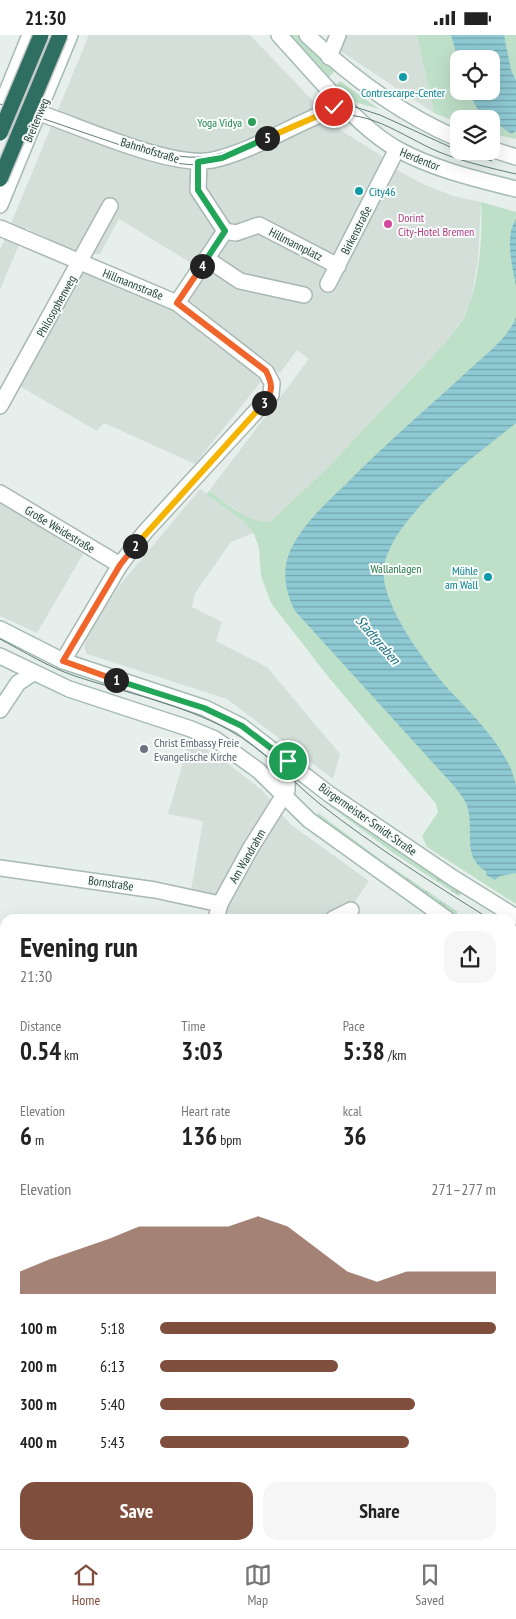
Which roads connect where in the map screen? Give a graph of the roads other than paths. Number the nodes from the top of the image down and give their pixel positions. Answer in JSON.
{"nodes":[{"id":1,"x":30,"y":35,"type":"edge"},
{"id":2,"x":41,"y":35,"type":"edge"},
{"id":3,"x":60,"y":35,"type":"edge"},
{"id":4,"x":70,"y":35,"type":"edge"},
{"id":5,"x":279,"y":35,"type":"edge"},
{"id":6,"x":307,"y":35,"type":"edge"},
{"id":7,"x":338,"y":35,"type":"edge"},
{"id":8,"x":329,"y":57,"type":"junction"},
{"id":9,"x":340,"y":100,"type":"junction"},
{"id":10,"x":0,"y":109,"type":"edge"},
{"id":11,"x":39,"y":113,"type":"junction"},
{"id":12,"x":0,"y":133,"type":"edge"},
{"id":13,"x":450,"y":134,"type":"edge"},
{"id":14,"x":397,"y":149,"type":"junction"},
{"id":15,"x":500,"y":152,"type":"edge"},
{"id":16,"x":516,"y":157,"type":"edge"},
{"id":17,"x":198,"y":162,"type":"junction"},
{"id":18,"x":0,"y":179,"type":"edge"},
{"id":19,"x":516,"y":189,"type":"edge"},
{"id":20,"x":0,"y":205,"type":"edge"},
{"id":21,"x":110,"y":207,"type":"dead end"},
{"id":22,"x":0,"y":228,"type":"edge"},
{"id":23,"x":225,"y":231,"type":"junction"},
{"id":24,"x":207,"y":259,"type":"junction"},
{"id":25,"x":80,"y":263,"type":"junction"},
{"id":26,"x":338,"y":265,"type":"junction"},
{"id":27,"x":328,"y":284,"type":"dead end"},
{"id":28,"x":304,"y":295,"type":"dead end"},
{"id":29,"x":177,"y":303,"type":"junction"},
{"id":30,"x":0,"y":406,"type":"edge"},
{"id":31,"x":0,"y":493,"type":"edge"},
{"id":32,"x":120,"y":565,"type":"junction"},
{"id":33,"x":0,"y":629,"type":"edge"},
{"id":34,"x":0,"y":656,"type":"edge"},
{"id":35,"x":63,"y":661,"type":"junction"},
{"id":36,"x":32,"y":673,"type":"junction"},
{"id":37,"x":0,"y":710,"type":"edge"},
{"id":38,"x":288,"y":761,"type":"junction"},
{"id":39,"x":283,"y":796,"type":"junction"},
{"id":40,"x":0,"y":868,"type":"edge"},
{"id":41,"x":351,"y":910,"type":"dead end"},
{"id":42,"x":218,"y":911,"type":"edge"},
{"id":43,"x":343,"y":914,"type":"edge"},
{"id":44,"x":440,"y":914,"type":"edge"},
{"id":45,"x":511,"y":914,"type":"edge"}],
"edges":[{"from":1,"to":10,"type":"street"},
{"from":2,"to":12,"type":"highway","bridge":true},
{"from":3,"to":18,"type":"highway","bridge":true},
{"from":4,"to":11,"type":"street","name":"Breitenweg"},
{"from":5,"to":9,"type":"street","name":"Herdentor"},
{"from":6,"to":8,"type":"street"},
{"from":7,"to":8,"type":"street"},
{"from":8,"to":13,"type":"street"},
{"from":9,"to":14,"type":"street","name":"Herdentor"},
{"from":9,"to":17,"type":"street","name":"Bahnhofstraße"},
{"from":11,"to":17,"type":"street","name":"Bahnhofstraße"},
{"from":11,"to":20,"type":"street","name":"Breitenweg"},
{"from":14,"to":19,"type":"street","name":"Herdentor"},
{"from":14,"to":26,"type":"street","name":"Birkenstraße"},
{"from":15,"to":16,"type":"street"},
{"from":17,"to":23,"type":"street"},
{"from":21,"to":25,"type":"street","name":"Philosophenweg"},
{"from":22,"to":25,"type":"street","name":"Hillmannstraße"},
{"from":23,"to":24,"type":"street"},
{"from":23,"to":26,"type":"street","name":"Hillmannplatz"},
{"from":24,"to":28,"type":"street"},
{"from":24,"to":29,"type":"street"},
{"from":25,"to":29,"type":"street","name":"Hillmannstraße"},
{"from":25,"to":30,"type":"street","name":"Philosophenweg"},
{"from":26,"to":27,"type":"street","name":"Birkenstraße"},
{"from":29,"to":32,"type":"street","name":"Hillmannstraße"},
{"from":31,"to":32,"type":"street","name":"Große Weidestraße"},
{"from":32,"to":35,"type":"street"},
{"from":33,"to":35,"type":"street","name":"Bürgermeister-Smidt-Straße"},
{"from":34,"to":36,"type":"street"},
{"from":35,"to":38,"type":"street","name":"Bürgermeister-Smidt-Straße"},
{"from":36,"to":37,"type":"street"},
{"from":36,"to":39,"type":"street"},
{"from":38,"to":39,"type":"street"},
{"from":38,"to":45,"type":"street","name":"Bürgermeister-Smidt-Straße"},
{"from":39,"to":42,"type":"street","name":"Am Wandrahm"},
{"from":39,"to":44,"type":"street"},
{"from":40,"to":42,"type":"street","name":"Bornstraße"},
{"from":41,"to":43,"type":"street"}]}
